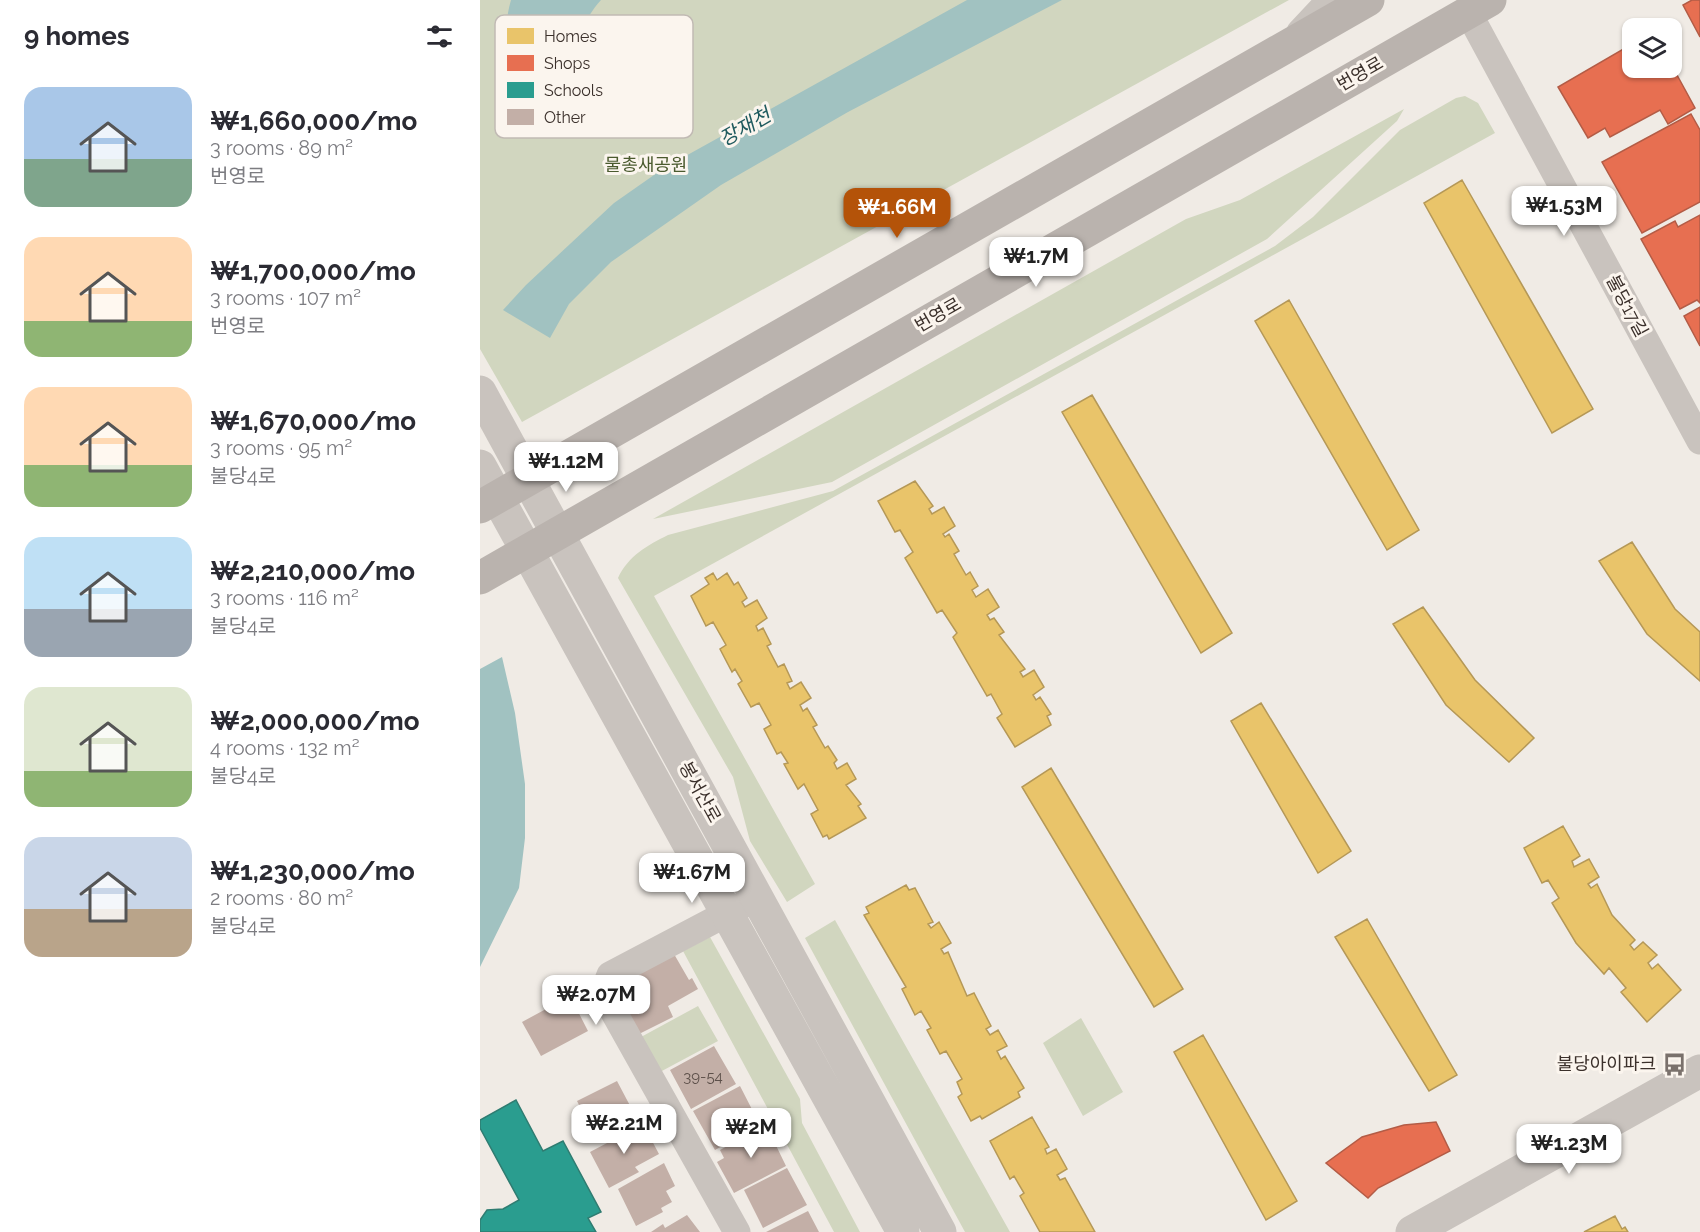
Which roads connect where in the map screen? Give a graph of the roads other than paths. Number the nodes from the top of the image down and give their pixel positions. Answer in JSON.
{"nodes":[{"id":1,"x":1329,"y":0,"type":"edge"},
{"id":2,"x":1368,"y":0,"type":"edge"},
{"id":3,"x":1479,"y":6,"type":"edge"},
{"id":4,"x":1290,"y":44,"type":"junction"},
{"id":5,"x":480,"y":392,"type":"edge"},
{"id":6,"x":1700,"y":441,"type":"edge"},
{"id":7,"x":480,"y":466,"type":"edge"},
{"id":8,"x":529,"y":478,"type":"junction"},
{"id":9,"x":489,"y":502,"type":"edge"},
{"id":10,"x":558,"y":532,"type":"junction"},
{"id":11,"x":527,"y":551,"type":"junction"},
{"id":12,"x":480,"y":578,"type":"edge"},
{"id":13,"x":758,"y":897,"type":"junction"},
{"id":14,"x":727,"y":914,"type":"junction"},
{"id":15,"x":1700,"y":1071,"type":"edge"},
{"id":16,"x":737,"y":1232,"type":"edge"},
{"id":17,"x":903,"y":1232,"type":"edge"},
{"id":18,"x":940,"y":1232,"type":"edge"},
{"id":19,"x":1412,"y":1232,"type":"edge"}],
"edges":[{"from":1,"to":4,"type":"street"},
{"from":2,"to":4,"type":"main road"},
{"from":3,"to":6,"type":"street","name":"불당17길"},
{"from":3,"to":10,"type":"main road","name":"번영로"},
{"from":4,"to":8,"type":"main road"},
{"from":5,"to":8,"type":"street","name":"봉서산로"},
{"from":7,"to":9,"type":"street","name":"봉서산로"},
{"from":8,"to":9,"type":"main road"},
{"from":8,"to":10,"type":"street","name":"봉서산로"},
{"from":9,"to":11,"type":"street","name":"봉서산로"},
{"from":10,"to":11,"type":"main road","name":"번영로"},
{"from":10,"to":13,"type":"street","name":"봉서산로"},
{"from":11,"to":12,"type":"main road","name":"번영로"},
{"from":11,"to":14,"type":"street","name":"봉서산로"},
{"from":13,"to":14,"type":"street"},
{"from":13,"to":18,"type":"street","name":"봉서산로"},
{"from":14,"to":16,"type":"street"},
{"from":14,"to":17,"type":"street","name":"봉서산로"},
{"from":15,"to":19,"type":"street"}]}
